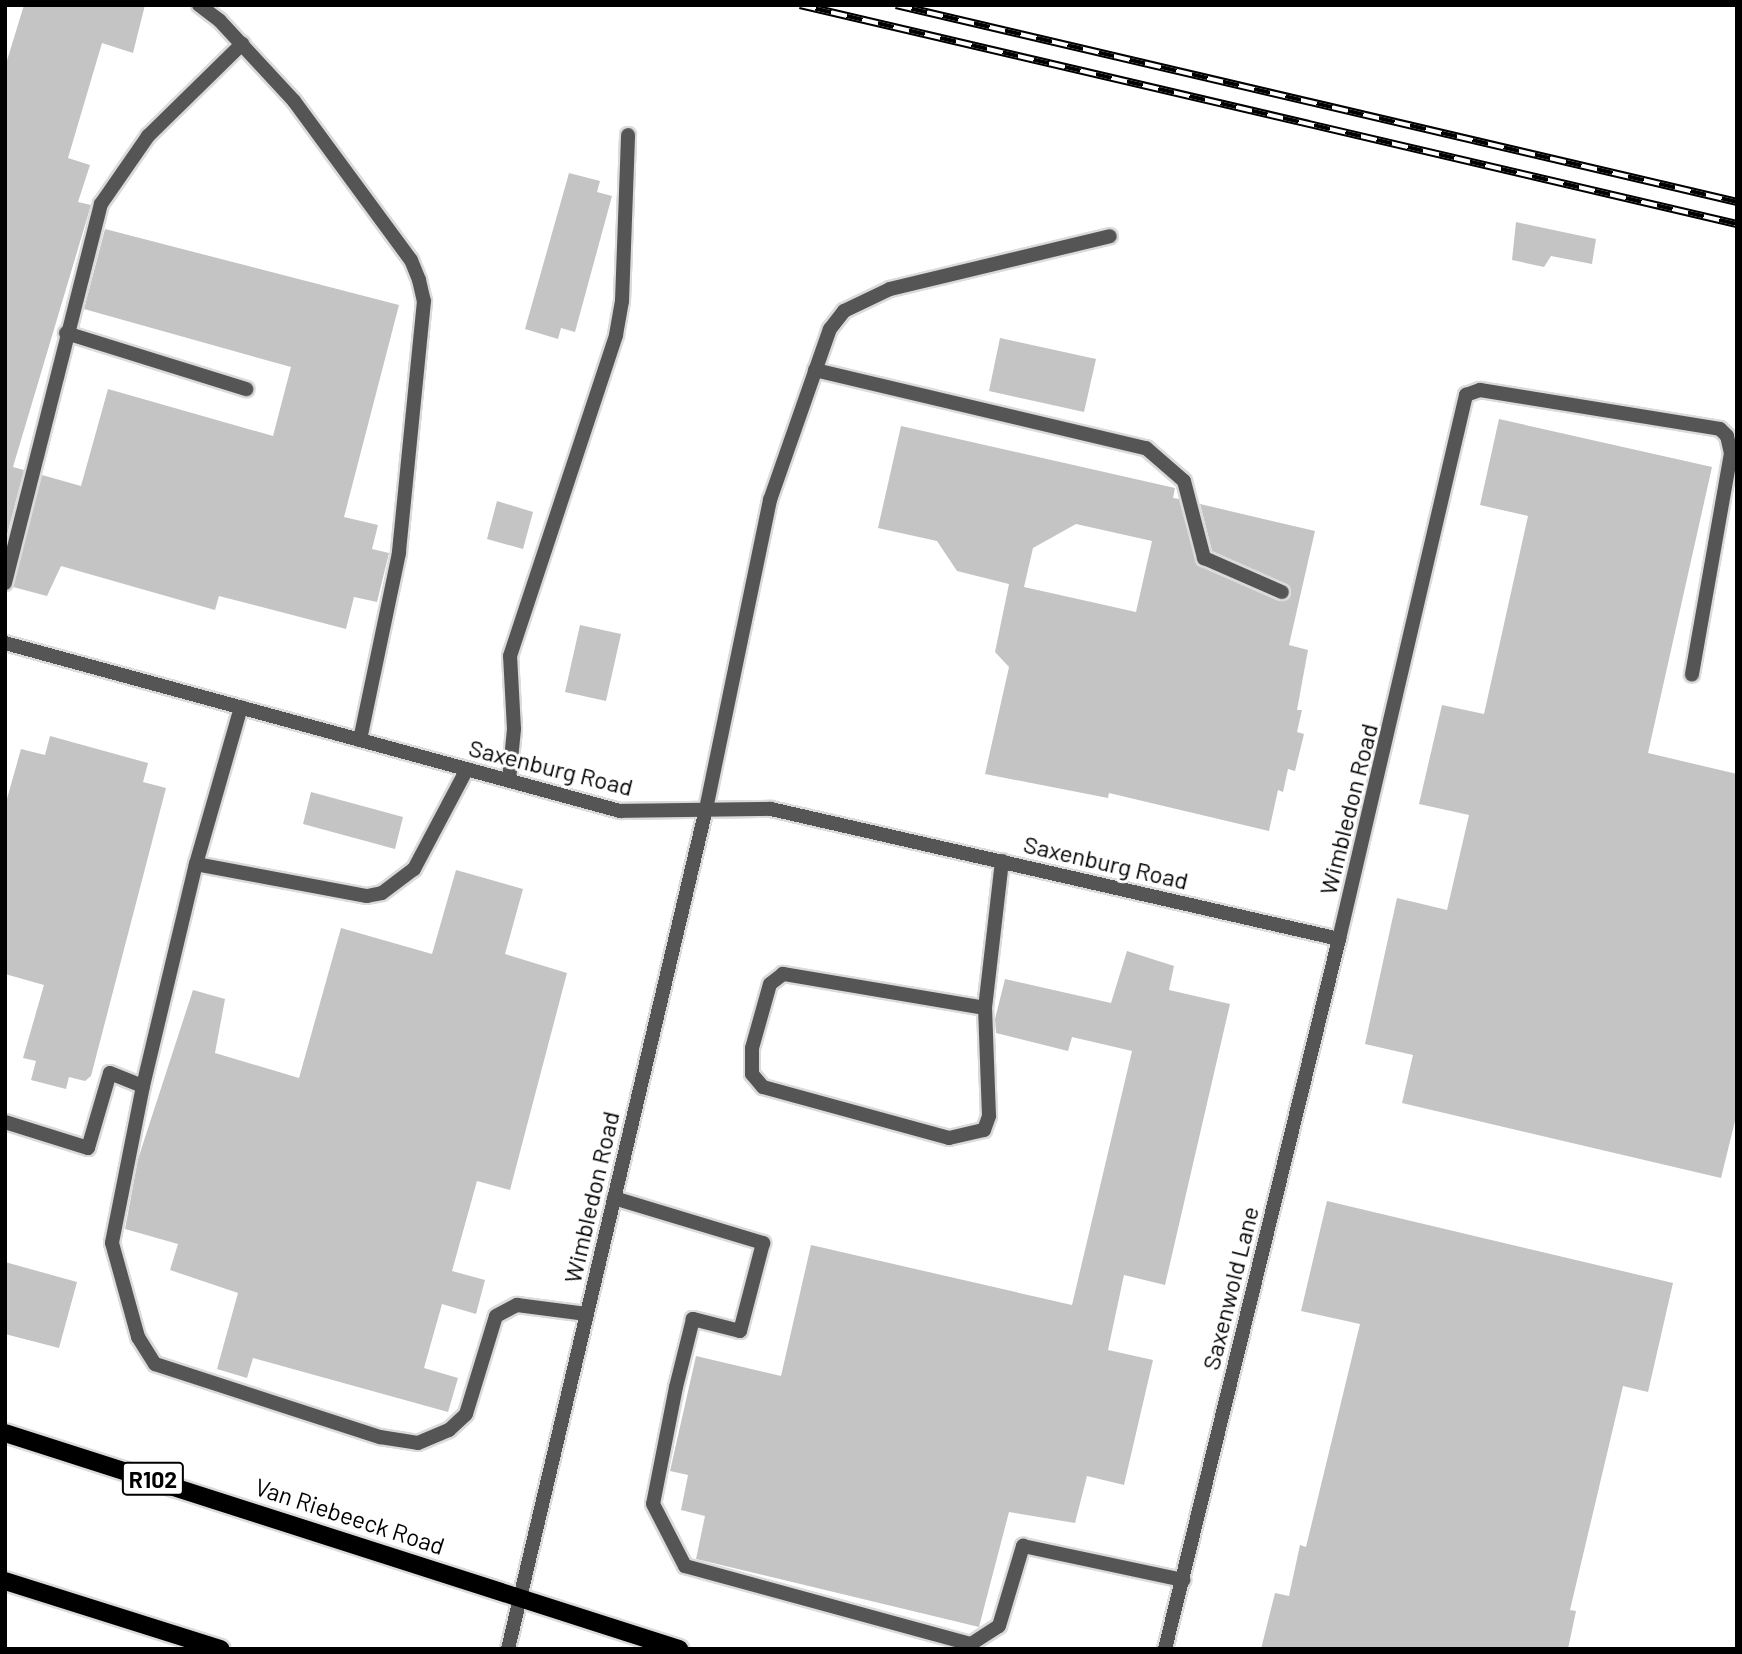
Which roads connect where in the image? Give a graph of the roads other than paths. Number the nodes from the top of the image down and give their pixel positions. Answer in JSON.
{"nodes":[{"id":1,"x":199,"y":5,"type":"edge"},
{"id":2,"x":242,"y":44,"type":"junction"},
{"id":3,"x":628,"y":135,"type":"dead end"},
{"id":4,"x":1110,"y":236,"type":"dead end"},
{"id":5,"x":66,"y":333,"type":"junction"},
{"id":6,"x":816,"y":370,"type":"junction"},
{"id":7,"x":246,"y":389,"type":"dead end"},
{"id":8,"x":5,"y":583,"type":"edge"},
{"id":9,"x":1282,"y":593,"type":"dead end"},
{"id":10,"x":5,"y":643,"type":"edge"},
{"id":11,"x":1692,"y":675,"type":"dead end"},
{"id":12,"x":241,"y":707,"type":"junction"},
{"id":13,"x":360,"y":740,"type":"junction"},
{"id":14,"x":467,"y":769,"type":"junction"},
{"id":15,"x":509,"y":780,"type":"junction"},
{"id":16,"x":706,"y":809,"type":"junction"},
{"id":17,"x":1002,"y":861,"type":"junction"},
{"id":18,"x":196,"y":864,"type":"junction"},
{"id":19,"x":1339,"y":939,"type":"junction"},
{"id":20,"x":985,"y":1007,"type":"junction"},
{"id":21,"x":143,"y":1086,"type":"junction"},
{"id":22,"x":5,"y":1122,"type":"edge"},
{"id":23,"x":614,"y":1198,"type":"junction"},
{"id":24,"x":586,"y":1314,"type":"junction"},
{"id":25,"x":5,"y":1433,"type":"edge"},
{"id":26,"x":1182,"y":1580,"type":"junction"},
{"id":27,"x":5,"y":1581,"type":"edge"},
{"id":28,"x":520,"y":1595,"type":"junction"},
{"id":29,"x":221,"y":1649,"type":"edge"},
{"id":30,"x":508,"y":1649,"type":"edge"},
{"id":31,"x":679,"y":1649,"type":"edge"},
{"id":32,"x":1166,"y":1649,"type":"edge"}],
"edges":[{"from":1,"to":2,"type":"street"},
{"from":2,"to":5,"type":"street"},
{"from":2,"to":13,"type":"street"},
{"from":3,"to":15,"type":"street"},
{"from":4,"to":6,"type":"street","name":"Wimbledon Road"},
{"from":5,"to":7,"type":"street"},
{"from":5,"to":8,"type":"street"},
{"from":6,"to":9,"type":"street"},
{"from":6,"to":16,"type":"street","name":"Wimbledon Road"},
{"from":10,"to":12,"type":"street","name":"Saxenburg Road"},
{"from":11,"to":19,"type":"street","name":"Wimbledon Road"},
{"from":12,"to":13,"type":"street","name":"Saxenburg Road"},
{"from":12,"to":18,"type":"street"},
{"from":13,"to":14,"type":"street","name":"Saxenburg Road"},
{"from":14,"to":15,"type":"street","name":"Saxenburg Road"},
{"from":14,"to":18,"type":"street"},
{"from":15,"to":16,"type":"street","name":"Saxenburg Road"},
{"from":16,"to":17,"type":"street","name":"Saxenburg Road"},
{"from":16,"to":23,"type":"street","name":"Wimbledon Road"},
{"from":17,"to":19,"type":"street","name":"Saxenburg Road"},
{"from":17,"to":20,"type":"street"},
{"from":18,"to":21,"type":"street"},
{"from":19,"to":26,"type":"street","name":"Saxenwold Lane"},
{"from":20,"to":20,"type":"street"},
{"from":21,"to":22,"type":"street"},
{"from":21,"to":24,"type":"street"},
{"from":23,"to":24,"type":"street","name":"Wimbledon Road"},
{"from":23,"to":26,"type":"street"},
{"from":24,"to":28,"type":"street","name":"Wimbledon Road"},
{"from":25,"to":28,"type":"main road","name":"Van Riebeeck Road","number":"R102"},
{"from":26,"to":32,"type":"street","name":"Saxenwold Lane"},
{"from":27,"to":29,"type":"main road"},
{"from":28,"to":30,"type":"street","name":"Wimbledon Road"},
{"from":28,"to":31,"type":"main road","name":"Van Riebeeck Road","number":"R102"}]}
